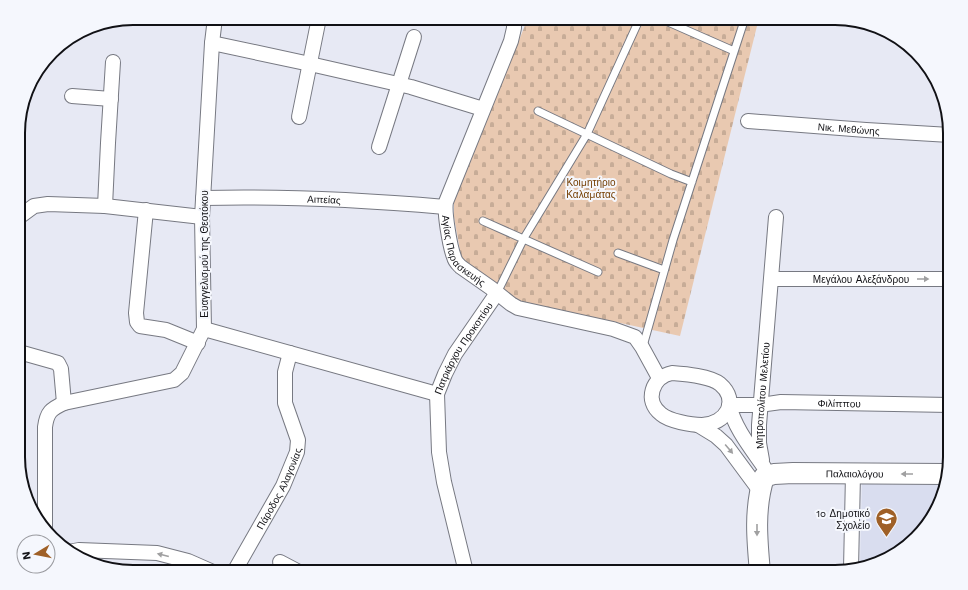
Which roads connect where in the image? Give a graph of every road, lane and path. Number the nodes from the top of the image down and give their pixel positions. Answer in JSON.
{"nodes":[{"id":1,"x":214,"y":25,"type":"edge"},
{"id":2,"x":318,"y":25,"type":"edge"},
{"id":3,"x":514,"y":25,"type":"edge"},
{"id":4,"x":637,"y":25,"type":"edge"},
{"id":5,"x":675,"y":25,"type":"edge"},
{"id":6,"x":743,"y":25,"type":"edge"},
{"id":7,"x":414,"y":37,"type":"dead end"},
{"id":8,"x":212,"y":43,"type":"junction"},
{"id":9,"x":734,"y":51,"type":"junction"},
{"id":10,"x":113,"y":62,"type":"dead end"},
{"id":11,"x":310,"y":64,"type":"junction"},
{"id":12,"x":398,"y":84,"type":"junction"},
{"id":13,"x":72,"y":96,"type":"dead end"},
{"id":14,"x":110,"y":99,"type":"junction"},
{"id":15,"x":483,"y":109,"type":"junction"},
{"id":16,"x":538,"y":111,"type":"dead end"},
{"id":17,"x":299,"y":117,"type":"dead end"},
{"id":18,"x":748,"y":121,"type":"dead end"},
{"id":19,"x":587,"y":134,"type":"junction"},
{"id":20,"x":943,"y":135,"type":"edge"},
{"id":21,"x":379,"y":147,"type":"dead end"},
{"id":22,"x":692,"y":182,"type":"junction"},
{"id":23,"x":203,"y":198,"type":"junction"},
{"id":24,"x":105,"y":206,"type":"junction"},
{"id":25,"x":445,"y":207,"type":"junction"},
{"id":26,"x":146,"y":210,"type":"junction"},
{"id":27,"x":25,"y":212,"type":"edge"},
{"id":28,"x":202,"y":217,"type":"junction"},
{"id":29,"x":776,"y":217,"type":"dead end"},
{"id":30,"x":482,"y":221,"type":"dead end"},
{"id":31,"x":524,"y":238,"type":"junction"},
{"id":32,"x":618,"y":252,"type":"dead end"},
{"id":33,"x":664,"y":270,"type":"junction"},
{"id":34,"x":598,"y":272,"type":"dead end"},
{"id":35,"x":772,"y":279,"type":"junction"},
{"id":36,"x":943,"y":279,"type":"edge"},
{"id":37,"x":497,"y":292,"type":"junction"},
{"id":38,"x":204,"y":329,"type":"junction"},
{"id":39,"x":198,"y":343,"type":"junction"},
{"id":40,"x":642,"y":347,"type":"junction"},
{"id":41,"x":290,"y":353,"type":"junction"},
{"id":42,"x":25,"y":354,"type":"edge"},
{"id":43,"x":659,"y":378,"type":"junction"},
{"id":44,"x":437,"y":394,"type":"junction"},
{"id":45,"x":64,"y":403,"type":"junction"},
{"id":46,"x":729,"y":405,"type":"junction"},
{"id":47,"x":760,"y":405,"type":"junction"},
{"id":48,"x":943,"y":406,"type":"edge"},
{"id":49,"x":698,"y":425,"type":"junction"},
{"id":50,"x":854,"y":474,"type":"junction"},
{"id":51,"x":942,"y":474,"type":"edge"},
{"id":52,"x":763,"y":479,"type":"junction"},
{"id":53,"x":45,"y":520,"type":"edge"},
{"id":54,"x":78,"y":550,"type":"edge"},
{"id":55,"x":280,"y":562,"type":"dead end"},
{"id":56,"x":851,"y":564,"type":"edge"},
{"id":57,"x":197,"y":565,"type":"edge"},
{"id":58,"x":238,"y":565,"type":"edge"},
{"id":59,"x":286,"y":565,"type":"edge"},
{"id":60,"x":464,"y":565,"type":"edge"},
{"id":61,"x":759,"y":565,"type":"edge"}],
"edges":[{"from":1,"to":8,"type":"street","name":"Ευαγγελισμού της Θεοτόκου"},
{"from":2,"to":11,"type":"street"},
{"from":3,"to":15,"type":"street","name":"Αγίας Παρασκευής"},
{"from":4,"to":19,"type":"lane"},
{"from":5,"to":9,"type":"lane"},
{"from":6,"to":9,"type":"lane"},
{"from":7,"to":12,"type":"street"},
{"from":8,"to":11,"type":"street"},
{"from":8,"to":23,"type":"street","name":"Ευαγγελισμού της Θεοτόκου"},
{"from":9,"to":22,"type":"lane"},
{"from":10,"to":14,"type":"street"},
{"from":11,"to":12,"type":"street"},
{"from":11,"to":17,"type":"street"},
{"from":12,"to":15,"type":"street"},
{"from":12,"to":21,"type":"street"},
{"from":13,"to":14,"type":"street"},
{"from":14,"to":24,"type":"street"},
{"from":15,"to":25,"type":"street","name":"Αγίας Παρασκευής"},
{"from":16,"to":19,"type":"lane"},
{"from":18,"to":20,"type":"street","name":"Νικ. Μεθώνης"},
{"from":19,"to":22,"type":"lane"},
{"from":19,"to":31,"type":"lane"},
{"from":22,"to":33,"type":"lane"},
{"from":23,"to":25,"type":"street","name":"Αιπείας"},
{"from":23,"to":28,"type":"street","name":"Ευαγγελισμού της Θεοτόκου"},
{"from":24,"to":26,"type":"street"},
{"from":24,"to":27,"type":"street"},
{"from":25,"to":37,"type":"street","name":"Αγίας Παρασκευής"},
{"from":26,"to":28,"type":"street"},
{"from":26,"to":39,"type":"street"},
{"from":28,"to":38,"type":"street","name":"Ευαγγελισμού της Θεοτόκου"},
{"from":29,"to":35,"type":"street","name":"Μητροπολίτου Μελετίου"},
{"from":30,"to":31,"type":"lane"},
{"from":31,"to":34,"type":"lane"},
{"from":31,"to":37,"type":"lane"},
{"from":32,"to":33,"type":"lane"},
{"from":33,"to":40,"type":"lane"},
{"from":35,"to":36,"type":"street","name":"Μεγάλου Αλεξάνδρου","one_way":true},
{"from":35,"to":47,"type":"street","name":"Μητροπολίτου Μελετίου"},
{"from":37,"to":40,"type":"street","name":"Αγίας Παρασκευής"},
{"from":37,"to":44,"type":"street","name":"Πατριάρχου Προκοπίου"},
{"from":38,"to":39,"type":"street","name":"Ευαγγελισμού της Θεοτόκου"},
{"from":38,"to":41,"type":"street"},
{"from":39,"to":45,"type":"street","name":"Ευαγγελισμού της Θεοτόκου"},
{"from":40,"to":43,"type":"street","name":"Αγίας Παρασκευής"},
{"from":41,"to":44,"type":"street"},
{"from":41,"to":58,"type":"street","name":"Πάροδος Αλαγονίας"},
{"from":42,"to":45,"type":"street"},
{"from":43,"to":46,"type":"street"},
{"from":43,"to":49,"type":"street"},
{"from":44,"to":60,"type":"street","name":"Πατριάρχου Προκοπίου"},
{"from":45,"to":53,"type":"street","name":"Ευαγγελισμού της Θεοτόκου"},
{"from":46,"to":47,"type":"street","name":"Φιλίππου"},
{"from":46,"to":49,"type":"street"},
{"from":46,"to":52,"type":"street"},
{"from":47,"to":48,"type":"street","name":"Φιλίππου"},
{"from":47,"to":52,"type":"street","name":"Μητροπολίτου Μελετίου"},
{"from":49,"to":52,"type":"street","one_way":true},
{"from":51,"to":50,"type":"main road","name":"Παλαιολόγου","one_way":true},
{"from":50,"to":52,"type":"main road","name":"Παλαιολόγου"},
{"from":50,"to":56,"type":"street"},
{"from":52,"to":61,"type":"main road","name":"Μητροπολίτου Μελετίου","one_way":true},
{"from":57,"to":54,"type":"street","one_way":true},
{"from":55,"to":59,"type":"street"}]}
